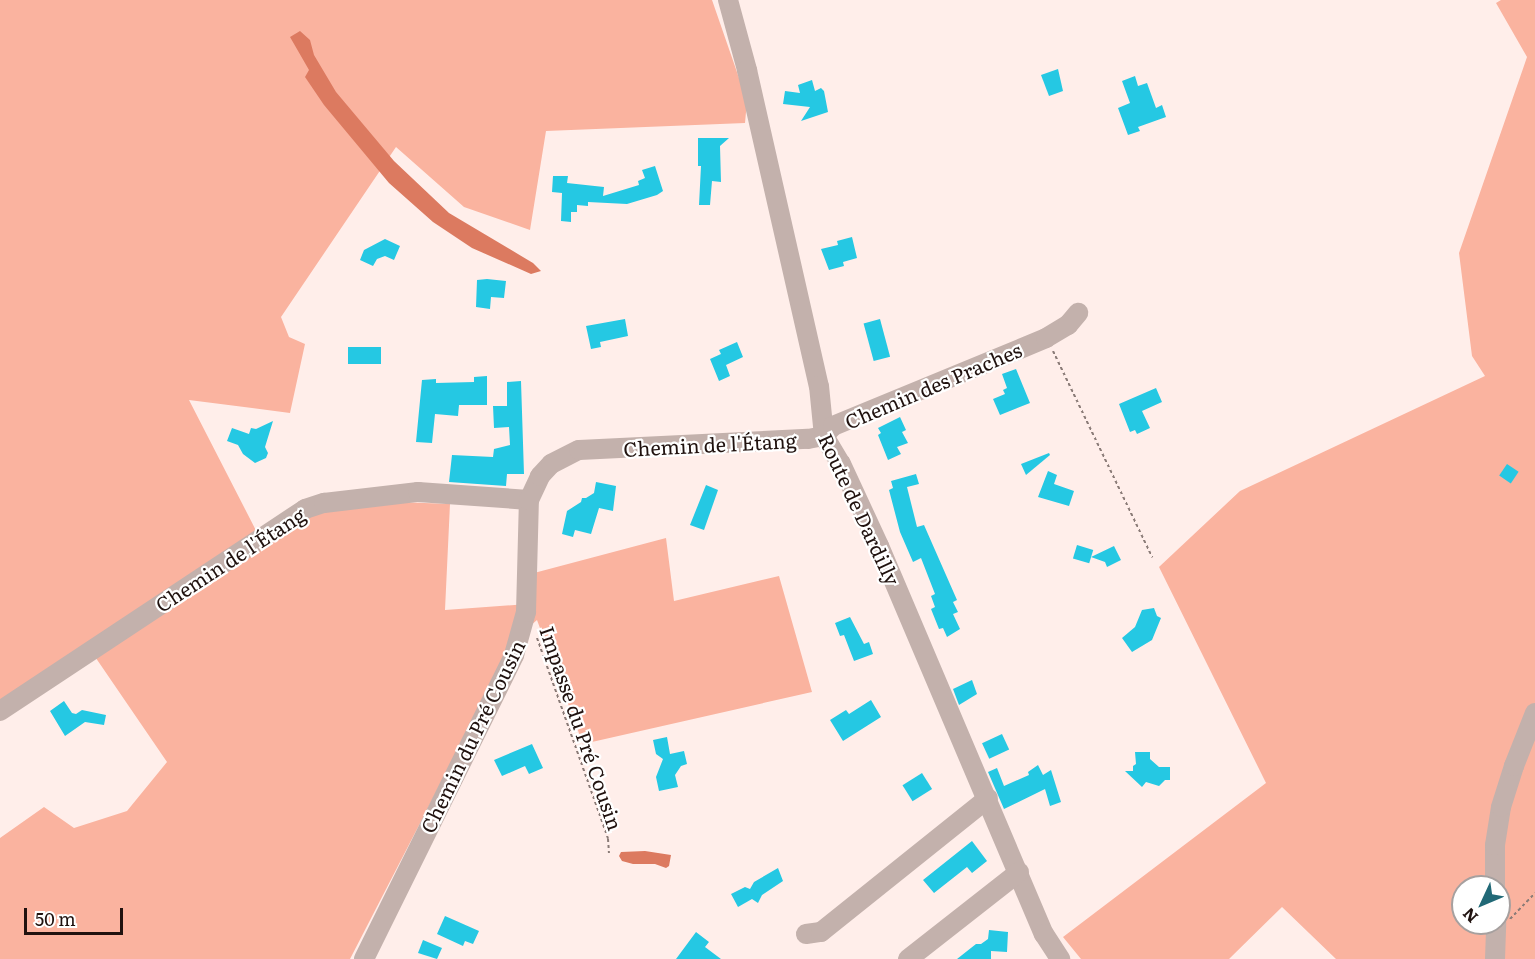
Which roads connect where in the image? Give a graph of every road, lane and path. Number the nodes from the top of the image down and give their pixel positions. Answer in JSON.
{"nodes":[{"id":1,"x":728,"y":0,"type":"edge"},
{"id":2,"x":1078,"y":313,"type":"dead end"},
{"id":3,"x":1046,"y":338,"type":"junction"},
{"id":4,"x":824,"y":436,"type":"junction"},
{"id":5,"x":529,"y":501,"type":"junction"},
{"id":6,"x":1152,"y":557,"type":"dead end"},
{"id":7,"x":537,"y":637,"type":"dead end"},
{"id":8,"x":0,"y":711,"type":"edge"},
{"id":9,"x":1535,"y":713,"type":"edge"},
{"id":10,"x":988,"y":798,"type":"junction"},
{"id":11,"x":609,"y":853,"type":"dead end"},
{"id":12,"x":1019,"y":872,"type":"junction"},
{"id":13,"x":1495,"y":875,"type":"edge"},
{"id":14,"x":1535,"y":894,"type":"edge"},
{"id":15,"x":1511,"y":915,"type":"edge"},
{"id":16,"x":806,"y":934,"type":"dead end"},
{"id":17,"x":1496,"y":935,"type":"edge"},
{"id":18,"x":364,"y":959,"type":"edge"},
{"id":19,"x":908,"y":959,"type":"edge"},
{"id":20,"x":1060,"y":959,"type":"edge"},
{"id":21,"x":1496,"y":959,"type":"edge"}],
"edges":[{"from":1,"to":4,"type":"street","name":"Route de Dardilly"},
{"from":2,"to":3,"type":"street","name":"Chemin des Praches"},
{"from":3,"to":4,"type":"street","name":"Chemin des Praches"},
{"from":3,"to":6,"type":"path","name":"Chemin des Praches"},
{"from":4,"to":5,"type":"street","name":"Chemin de l'Étang"},
{"from":4,"to":10,"type":"street","name":"Route de Dardilly"},
{"from":5,"to":8,"type":"street","name":"Chemin de l'Étang"},
{"from":5,"to":18,"type":"street","name":"Chemin du Pré Cousin"},
{"from":7,"to":11,"type":"path","name":"Impasse du Pré Cousin"},
{"from":9,"to":13,"type":"street"},
{"from":10,"to":12,"type":"street","name":"Route de Dardilly"},
{"from":10,"to":16,"type":"street"},
{"from":12,"to":19,"type":"street"},
{"from":12,"to":20,"type":"street","name":"Route de Dardilly"},
{"from":14,"to":15,"type":"path"},
{"from":17,"to":21,"type":"street"}]}
